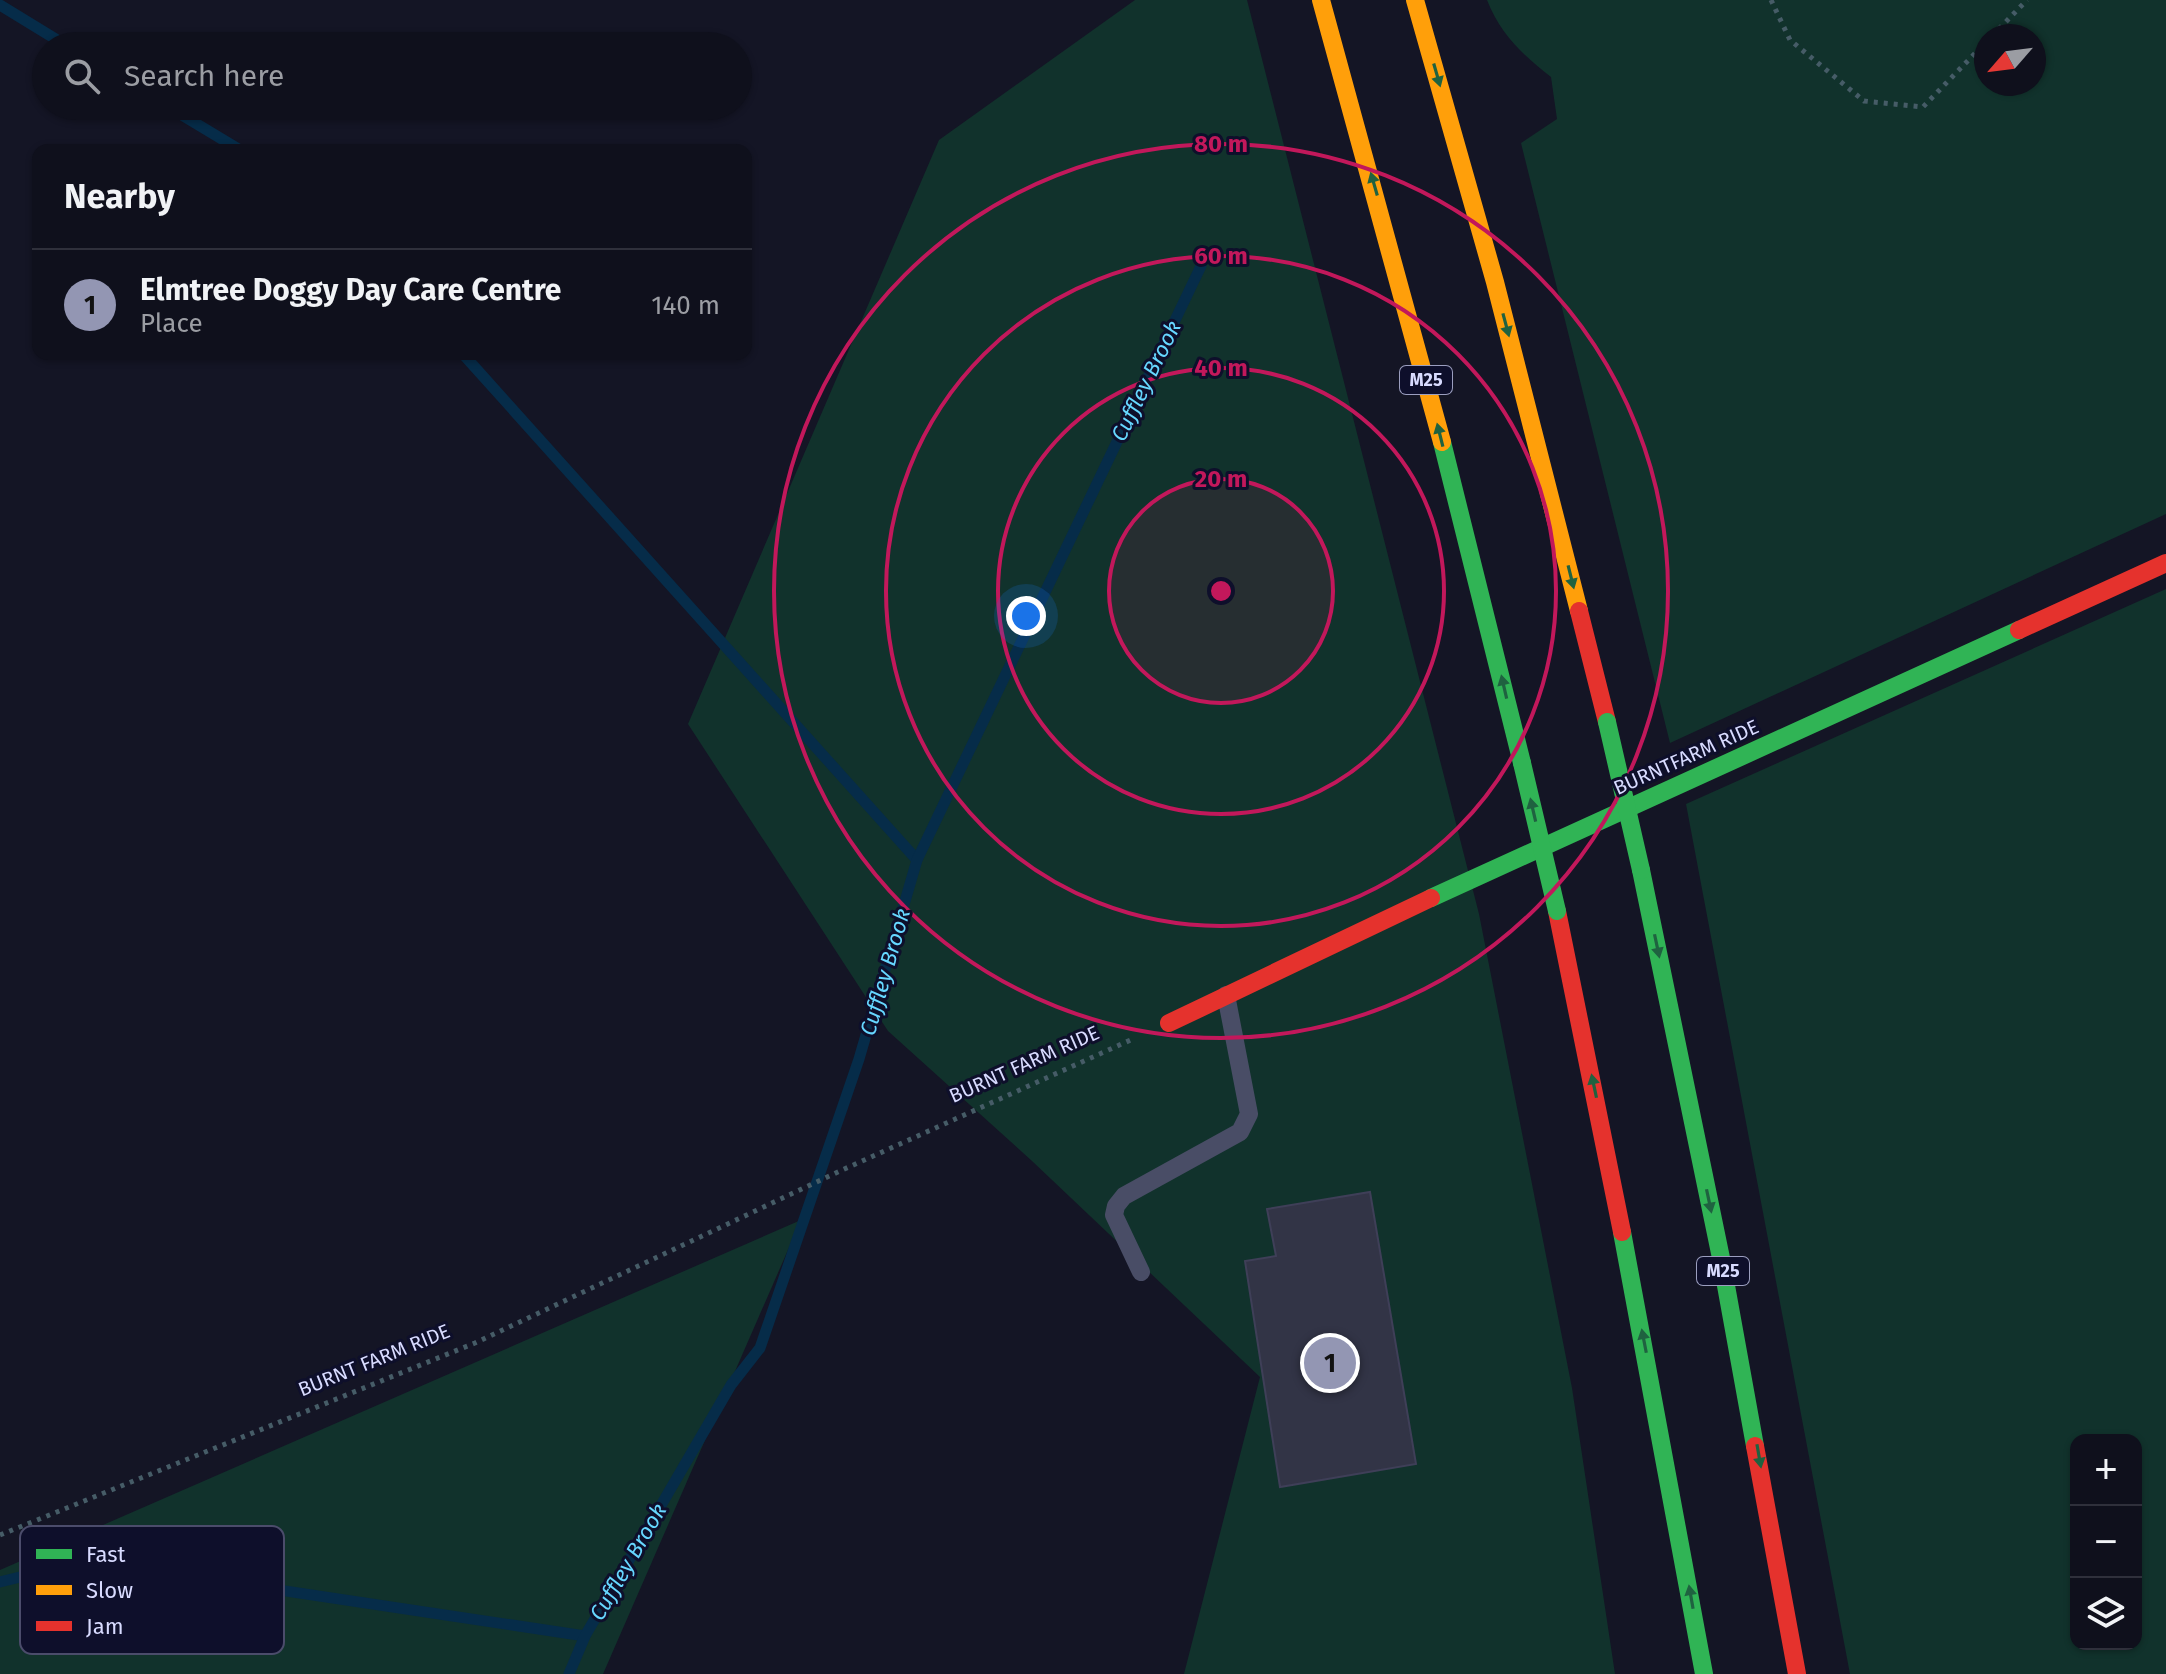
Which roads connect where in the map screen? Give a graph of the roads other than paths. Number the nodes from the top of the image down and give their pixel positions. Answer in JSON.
{"nodes":[{"id":1,"x":1321,"y":0,"type":"edge"},
{"id":2,"x":1415,"y":0,"type":"edge"},
{"id":3,"x":2166,"y":563,"type":"edge"},
{"id":4,"x":1226,"y":995,"type":"junction"},
{"id":5,"x":1169,"y":1023,"type":"road end"},
{"id":6,"x":1141,"y":1272,"type":"dead end"},
{"id":7,"x":1704,"y":1674,"type":"edge"},
{"id":8,"x":1797,"y":1674,"type":"edge"}],
"edges":[{"from":7,"to":1,"type":"main road","number":"M25","one_way":true,"bridge":true},
{"from":2,"to":8,"type":"main road","number":"M25","one_way":true,"bridge":true},
{"from":3,"to":4,"type":"main road","name":"BURNTFARM RIDE"},
{"from":4,"to":5,"type":"main road"},
{"from":4,"to":6,"type":"lane"}]}
